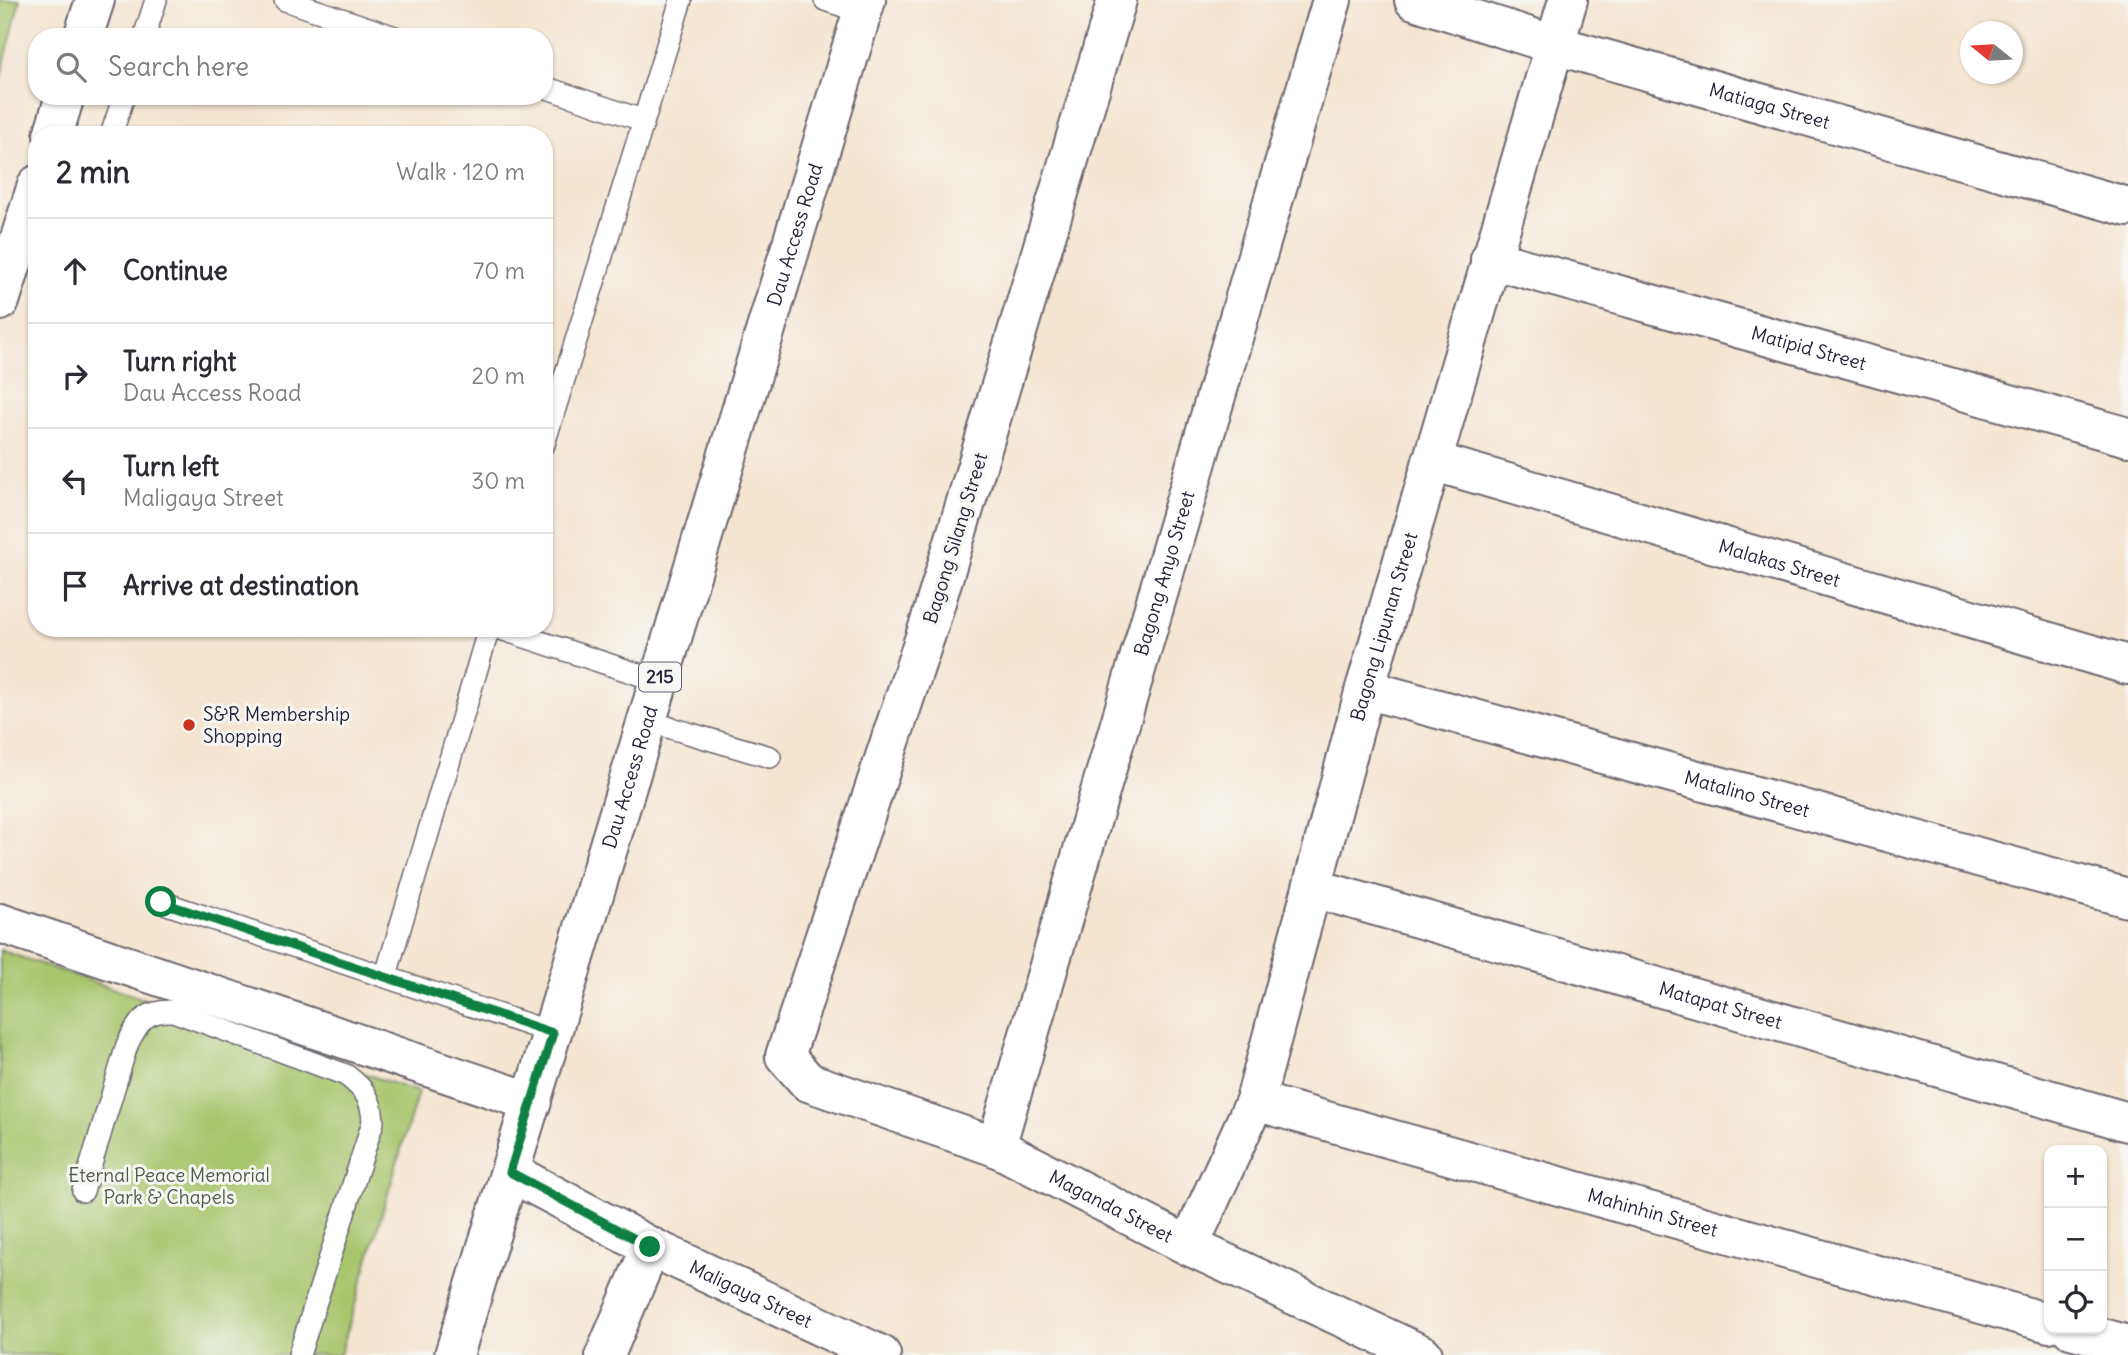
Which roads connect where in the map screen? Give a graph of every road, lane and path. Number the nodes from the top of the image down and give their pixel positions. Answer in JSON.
{"nodes":[{"id":1,"x":95,"y":0,"type":"edge"},
{"id":2,"x":156,"y":0,"type":"edge"},
{"id":3,"x":285,"y":0,"type":"edge"},
{"id":4,"x":681,"y":0,"type":"edge"},
{"id":5,"x":825,"y":0,"type":"edge"},
{"id":6,"x":1116,"y":0,"type":"edge"},
{"id":7,"x":1332,"y":0,"type":"edge"},
{"id":8,"x":1414,"y":0,"type":"edge"},
{"id":9,"x":1568,"y":0,"type":"edge"},
{"id":10,"x":864,"y":6,"type":"edge"},
{"id":11,"x":86,"y":28,"type":"edge"},
{"id":12,"x":147,"y":28,"type":"edge"},
{"id":13,"x":369,"y":28,"type":"edge"},
{"id":14,"x":1555,"y":45,"type":"junction"},
{"id":15,"x":553,"y":90,"type":"edge"},
{"id":16,"x":62,"y":105,"type":"edge"},
{"id":17,"x":121,"y":105,"type":"edge"},
{"id":18,"x":642,"y":120,"type":"junction"},
{"id":19,"x":55,"y":126,"type":"edge"},
{"id":20,"x":114,"y":126,"type":"edge"},
{"id":21,"x":2128,"y":207,"type":"edge"},
{"id":22,"x":28,"y":213,"type":"edge"},
{"id":23,"x":1490,"y":259,"type":"junction"},
{"id":24,"x":0,"y":301,"type":"edge"},
{"id":25,"x":553,"y":414,"type":"edge"},
{"id":26,"x":2128,"y":437,"type":"edge"},
{"id":27,"x":1432,"y":461,"type":"junction"},
{"id":28,"x":486,"y":637,"type":"edge"},
{"id":29,"x":525,"y":637,"type":"edge"},
{"id":30,"x":2128,"y":665,"type":"edge"},
{"id":31,"x":659,"y":681,"type":"junction"},
{"id":32,"x":1365,"y":689,"type":"junction"},
{"id":33,"x":647,"y":721,"type":"junction"},
{"id":34,"x":770,"y":757,"type":"dead end"},
{"id":35,"x":1312,"y":888,"type":"junction"},
{"id":36,"x":2128,"y":898,"type":"edge"},
{"id":37,"x":161,"y":902,"type":"dead end"},
{"id":38,"x":0,"y":923,"type":"edge"},
{"id":39,"x":386,"y":975,"type":"junction"},
{"id":40,"x":553,"y":1033,"type":"junction"},
{"id":41,"x":794,"y":1069,"type":"joint"},
{"id":42,"x":1255,"y":1101,"type":"junction"},
{"id":43,"x":532,"y":1102,"type":"junction"},
{"id":44,"x":2128,"y":1122,"type":"edge"},
{"id":45,"x":996,"y":1147,"type":"junction"},
{"id":46,"x":510,"y":1172,"type":"junction"},
{"id":47,"x":83,"y":1191,"type":"dead end"},
{"id":48,"x":1189,"y":1246,"type":"junction"},
{"id":49,"x":650,"y":1247,"type":"junction"},
{"id":50,"x":2044,"y":1322,"type":"edge"},
{"id":51,"x":2089,"y":1334,"type":"edge"},
{"id":52,"x":2128,"y":1345,"type":"edge"},
{"id":53,"x":299,"y":1355,"type":"edge"},
{"id":54,"x":454,"y":1355,"type":"edge"},
{"id":55,"x":605,"y":1355,"type":"edge"},
{"id":56,"x":881,"y":1355,"type":"edge"},
{"id":57,"x":1423,"y":1355,"type":"edge"}],
"edges":[{"from":1,"to":11,"type":"street"},
{"from":2,"to":12,"type":"lane"},
{"from":3,"to":13,"type":"lane"},
{"from":4,"to":18,"type":"lane"},
{"from":5,"to":10,"type":"lane"},
{"from":6,"to":41,"type":"street","name":"Bagong Silang Street"},
{"from":7,"to":45,"type":"street","name":"Bagong Anyo Street"},
{"from":8,"to":14,"type":"street","name":"Matiaga Street"},
{"from":9,"to":14,"type":"street","name":"Bagong Lipunan Street"},
{"from":10,"to":31,"type":"street","name":"Dau Access Road","number":"215"},
{"from":14,"to":21,"type":"street","name":"Matiaga Street"},
{"from":14,"to":23,"type":"street","name":"Bagong Lipunan Street"},
{"from":15,"to":18,"type":"lane"},
{"from":16,"to":19,"type":"street"},
{"from":17,"to":20,"type":"lane"},
{"from":18,"to":25,"type":"lane"},
{"from":22,"to":24,"type":"street"},
{"from":23,"to":26,"type":"street","name":"Matipid Street"},
{"from":23,"to":27,"type":"street","name":"Bagong Lipunan Street"},
{"from":27,"to":30,"type":"street","name":"Malakas Street"},
{"from":27,"to":32,"type":"street","name":"Bagong Lipunan Street"},
{"from":28,"to":39,"type":"lane"},
{"from":29,"to":31,"type":"lane"},
{"from":31,"to":33,"type":"street","name":"Dau Access Road","number":"215"},
{"from":32,"to":35,"type":"street","name":"Bagong Lipunan Street"},
{"from":32,"to":36,"type":"street","name":"Matalino Street"},
{"from":33,"to":34,"type":"lane"},
{"from":33,"to":40,"type":"street","name":"Dau Access Road","number":"215"},
{"from":35,"to":42,"type":"street","name":"Bagong Lipunan Street"},
{"from":35,"to":44,"type":"street","name":"Matapat Street"},
{"from":37,"to":39,"type":"lane"},
{"from":38,"to":43,"type":"street"},
{"from":39,"to":40,"type":"lane"},
{"from":40,"to":43,"type":"street","name":"Dau Access Road","number":"215"},
{"from":41,"to":45,"type":"street","name":"Maganda Street"},
{"from":42,"to":48,"type":"street","name":"Bagong Lipunan Street"},
{"from":42,"to":50,"type":"street","name":"Mahinhin Street"},
{"from":43,"to":46,"type":"street","name":"Dau Access Road","number":"215"},
{"from":45,"to":48,"type":"street","name":"Maganda Street"},
{"from":46,"to":49,"type":"street","name":"Maligaya Street"},
{"from":46,"to":54,"type":"street","name":"Dau Access Road","number":"215"},
{"from":47,"to":53,"type":"lane"},
{"from":48,"to":57,"type":"street","name":"Maganda Street"},
{"from":49,"to":55,"type":"street"},
{"from":49,"to":56,"type":"street","name":"Maligaya Street"},
{"from":51,"to":52,"type":"street"}]}
